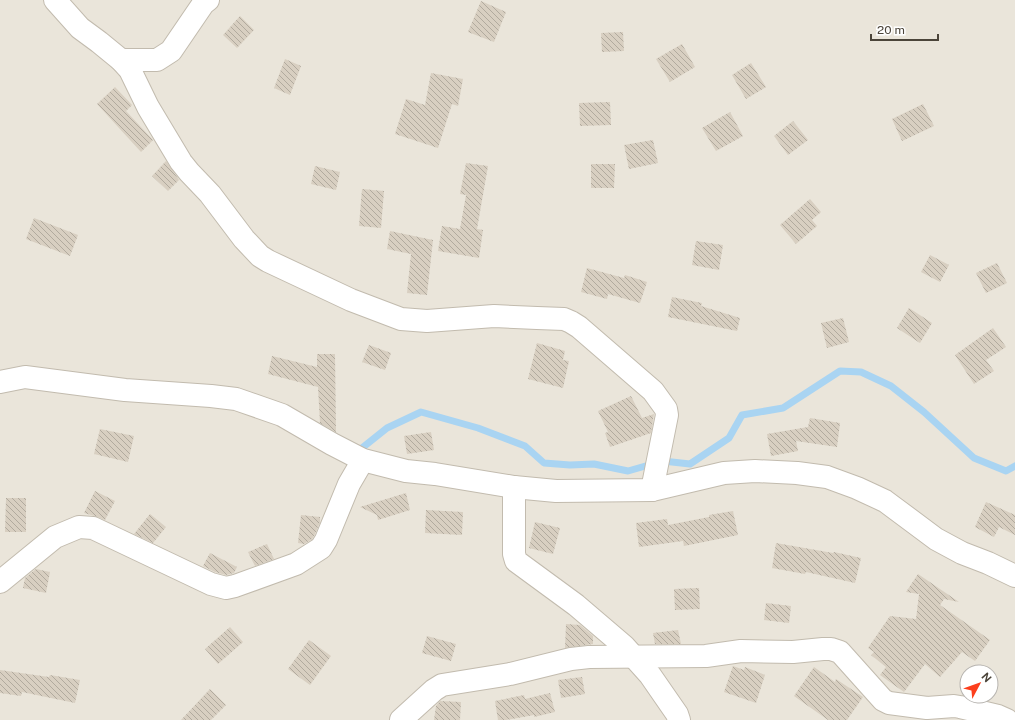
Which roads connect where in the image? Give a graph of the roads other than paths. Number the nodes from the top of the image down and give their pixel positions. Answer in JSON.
{"nodes":[{"id":1,"x":56,"y":0,"type":"edge"},
{"id":2,"x":208,"y":0,"type":"edge"},
{"id":3,"x":121,"y":60,"type":"junction"},
{"id":4,"x":0,"y":382,"type":"edge"},
{"id":5,"x":363,"y":460,"type":"junction"},
{"id":6,"x":514,"y":487,"type":"junction"},
{"id":7,"x":652,"y":490,"type":"junction"},
{"id":8,"x":1015,"y":576,"type":"edge"},
{"id":9,"x":0,"y":582,"type":"edge"},
{"id":10,"x":634,"y":657,"type":"junction"},
{"id":11,"x":401,"y":720,"type":"edge"},
{"id":12,"x":679,"y":720,"type":"edge"},
{"id":13,"x":1007,"y":720,"type":"edge"}],
"edges":[{"from":1,"to":3,"type":"street"},
{"from":2,"to":3,"type":"street"},
{"from":3,"to":7,"type":"street"},
{"from":4,"to":5,"type":"street"},
{"from":5,"to":6,"type":"street"},
{"from":5,"to":9,"type":"street"},
{"from":6,"to":7,"type":"street"},
{"from":6,"to":10,"type":"street"},
{"from":7,"to":8,"type":"street"},
{"from":10,"to":11,"type":"street"},
{"from":10,"to":12,"type":"street"},
{"from":10,"to":13,"type":"street"}]}
